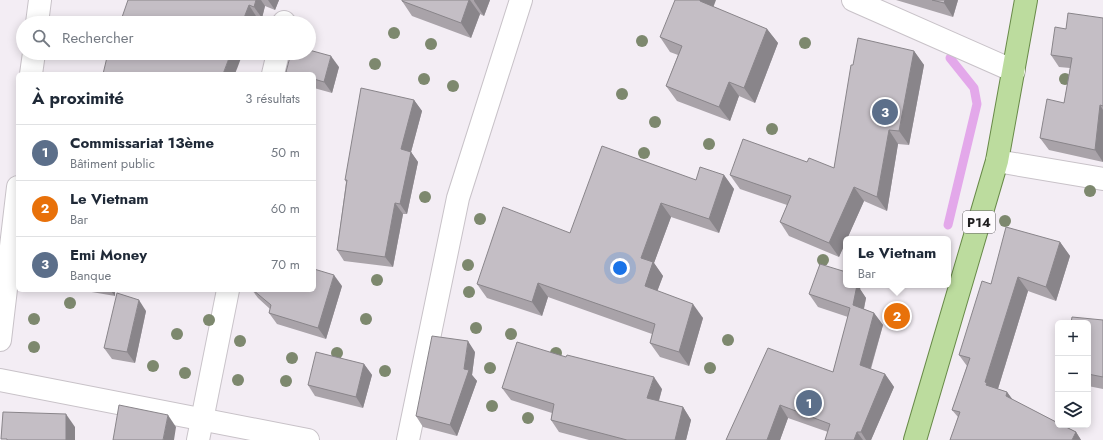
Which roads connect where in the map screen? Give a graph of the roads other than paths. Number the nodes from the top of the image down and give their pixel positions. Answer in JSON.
{"nodes":[{"id":1,"x":40,"y":0,"type":"edge"},
{"id":2,"x":521,"y":0,"type":"edge"},
{"id":3,"x":852,"y":0,"type":"edge"},
{"id":4,"x":1026,"y":0,"type":"edge"},
{"id":5,"x":38,"y":16,"type":"edge"},
{"id":6,"x":33,"y":60,"type":"edge"},
{"id":7,"x":276,"y":60,"type":"edge"},
{"id":8,"x":1014,"y":71,"type":"junction"},
{"id":9,"x":31,"y":72,"type":"edge"},
{"id":10,"x":273,"y":72,"type":"edge"},
{"id":11,"x":997,"y":161,"type":"junction"},
{"id":12,"x":1103,"y":179,"type":"edge"},
{"id":13,"x":16,"y":204,"type":"edge"},
{"id":14,"x":228,"y":292,"type":"edge"},
{"id":15,"x":0,"y":340,"type":"edge"},
{"id":16,"x":0,"y":380,"type":"edge"},
{"id":17,"x":200,"y":430,"type":"edge"},
{"id":18,"x":308,"y":440,"type":"edge"},
{"id":19,"x":408,"y":440,"type":"edge"},
{"id":20,"x":915,"y":440,"type":"edge"}],
"edges":[{"from":1,"to":5,"type":"street"},
{"from":2,"to":19,"type":"street"},
{"from":3,"to":8,"type":"street"},
{"from":4,"to":8,"type":"main road","number":"P14"},
{"from":6,"to":9,"type":"street"},
{"from":7,"to":10,"type":"street"},
{"from":8,"to":11,"type":"main road","number":"P14"},
{"from":11,"to":12,"type":"street"},
{"from":11,"to":20,"type":"main road","number":"P14"},
{"from":13,"to":15,"type":"street"},
{"from":14,"to":17,"type":"street"},
{"from":16,"to":17,"type":"street"},
{"from":17,"to":18,"type":"street"}]}
